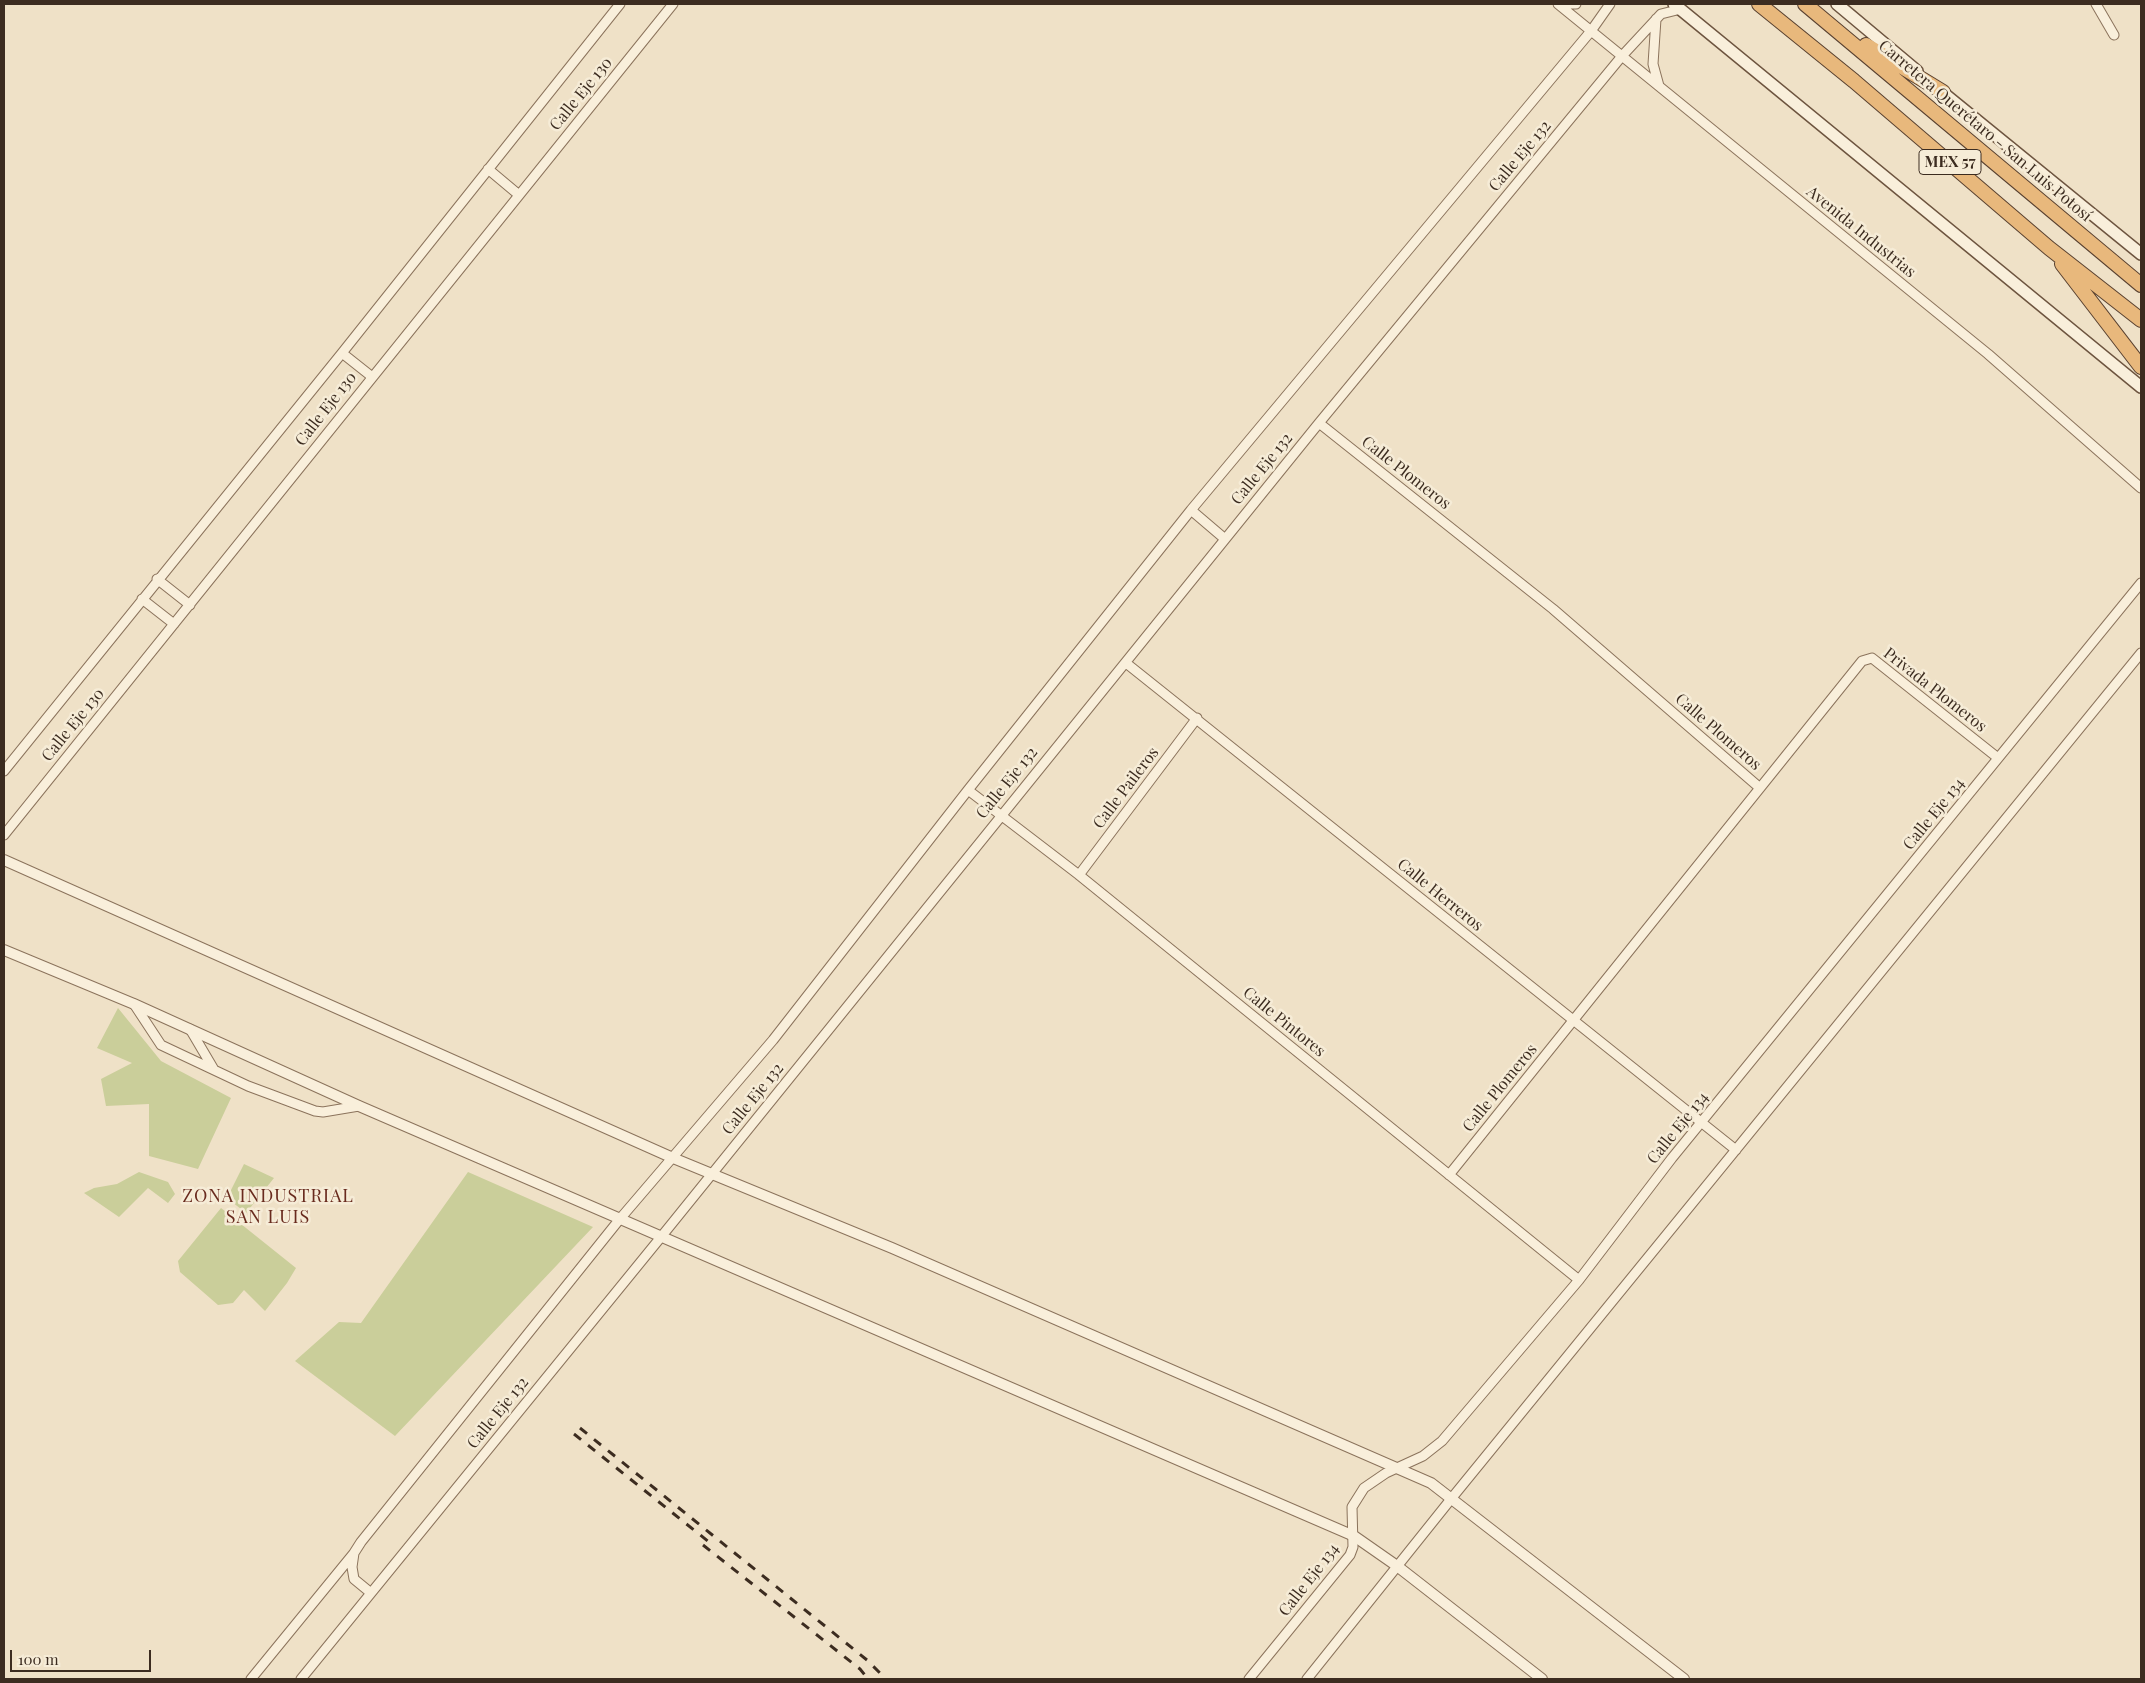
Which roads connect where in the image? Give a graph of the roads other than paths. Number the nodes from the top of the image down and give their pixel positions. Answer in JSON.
{"nodes":[{"id":1,"x":620,"y":4,"type":"edge"},
{"id":2,"x":1558,"y":4,"type":"edge"},
{"id":3,"x":1570,"y":4,"type":"edge"},
{"id":4,"x":1576,"y":4,"type":"edge"},
{"id":5,"x":1610,"y":4,"type":"edge"},
{"id":6,"x":1759,"y":4,"type":"edge"},
{"id":7,"x":1805,"y":4,"type":"edge"},
{"id":8,"x":1837,"y":4,"type":"edge"},
{"id":9,"x":2096,"y":4,"type":"edge"},
{"id":10,"x":670,"y":5,"type":"edge"},
{"id":11,"x":1678,"y":6,"type":"edge"},
{"id":12,"x":1656,"y":19,"type":"junction"},
{"id":13,"x":1825,"y":20,"type":"junction"},
{"id":14,"x":1591,"y":31,"type":"junction"},
{"id":15,"x":2114,"y":35,"type":"dead end"},
{"id":16,"x":1622,"y":56,"type":"junction"},
{"id":17,"x":1659,"y":86,"type":"junction"},
{"id":18,"x":1943,"y":92,"type":"junction"},
{"id":19,"x":488,"y":170,"type":"junction"},
{"id":20,"x":519,"y":195,"type":"junction"},
{"id":21,"x":2049,"y":248,"type":"junction"},
{"id":22,"x":2141,"y":254,"type":"edge"},
{"id":23,"x":2141,"y":285,"type":"edge"},
{"id":24,"x":2141,"y":320,"type":"edge"},
{"id":25,"x":342,"y":353,"type":"junction"},
{"id":26,"x":2141,"y":367,"type":"edge"},
{"id":27,"x":371,"y":376,"type":"junction"},
{"id":28,"x":2141,"y":387,"type":"edge"},
{"id":29,"x":1319,"y":423,"type":"junction"},
{"id":30,"x":2141,"y":488,"type":"edge"},
{"id":31,"x":1191,"y":510,"type":"junction"},
{"id":32,"x":1225,"y":539,"type":"junction"},
{"id":33,"x":157,"y":579,"type":"junction"},
{"id":34,"x":2141,"y":583,"type":"edge"},
{"id":35,"x":142,"y":599,"type":"junction"},
{"id":36,"x":190,"y":605,"type":"junction"},
{"id":37,"x":174,"y":624,"type":"junction"},
{"id":38,"x":2141,"y":653,"type":"edge"},
{"id":39,"x":1126,"y":662,"type":"junction"},
{"id":40,"x":1197,"y":718,"type":"junction"},
{"id":41,"x":1998,"y":758,"type":"junction"},
{"id":42,"x":4,"y":771,"type":"edge"},
{"id":43,"x":1760,"y":788,"type":"junction"},
{"id":44,"x":968,"y":790,"type":"junction"},
{"id":45,"x":1001,"y":814,"type":"junction"},
{"id":46,"x":4,"y":835,"type":"edge"},
{"id":47,"x":4,"y":860,"type":"edge"},
{"id":48,"x":1079,"y":875,"type":"junction"},
{"id":49,"x":4,"y":950,"type":"edge"},
{"id":50,"x":134,"y":1004,"type":"junction"},
{"id":51,"x":1573,"y":1022,"type":"junction"},
{"id":52,"x":190,"y":1029,"type":"junction"},
{"id":53,"x":213,"y":1068,"type":"junction"},
{"id":54,"x":359,"y":1106,"type":"junction"},
{"id":55,"x":1701,"y":1124,"type":"junction"},
{"id":56,"x":1736,"y":1150,"type":"junction"},
{"id":57,"x":673,"y":1158,"type":"junction"},
{"id":58,"x":712,"y":1174,"type":"junction"},
{"id":59,"x":1449,"y":1175,"type":"junction"},
{"id":60,"x":619,"y":1220,"type":"junction"},
{"id":61,"x":661,"y":1237,"type":"junction"},
{"id":62,"x":1579,"y":1280,"type":"junction"},
{"id":63,"x":1398,"y":1467,"type":"junction"},
{"id":64,"x":1451,"y":1499,"type":"junction"},
{"id":65,"x":1354,"y":1536,"type":"junction"},
{"id":66,"x":354,"y":1552,"type":"junction"},
{"id":67,"x":1397,"y":1566,"type":"junction"},
{"id":68,"x":371,"y":1593,"type":"junction"},
{"id":69,"x":251,"y":1679,"type":"edge"},
{"id":70,"x":301,"y":1679,"type":"edge"},
{"id":71,"x":1249,"y":1679,"type":"edge"},
{"id":72,"x":1306,"y":1679,"type":"edge"},
{"id":73,"x":1542,"y":1679,"type":"edge"},
{"id":74,"x":1684,"y":1679,"type":"edge"}],
"edges":[{"from":1,"to":19,"type":"street","name":"Calle Eje 130"},
{"from":2,"to":14,"type":"street","name":"Avenida Industrias"},
{"from":3,"to":4,"type":"street"},
{"from":5,"to":14,"type":"street","name":"Calle Eje 132"},
{"from":6,"to":21,"type":"highway","number":"MEX 57"},
{"from":7,"to":13,"type":"highway","name":"Carretera Querétaro - San Luis Potosí","number":"MEX 57"},
{"from":8,"to":18,"type":"main road"},
{"from":9,"to":15,"type":"street"},
{"from":10,"to":20,"type":"street","name":"Calle Eje 130"},
{"from":11,"to":12,"type":"street","name":"Calle Eje 132"},
{"from":11,"to":28,"type":"main road"},
{"from":12,"to":16,"type":"street","name":"Calle Eje 132"},
{"from":12,"to":17,"type":"street"},
{"from":13,"to":18,"type":"highway"},
{"from":13,"to":23,"type":"highway","name":"Carretera Querétaro - San Luis Potosí","number":"MEX 57"},
{"from":14,"to":16,"type":"street","name":"Avenida Industrias"},
{"from":14,"to":31,"type":"street","name":"Calle Eje 132"},
{"from":16,"to":17,"type":"street","name":"Avenida Industrias"},
{"from":16,"to":29,"type":"street","name":"Calle Eje 132"},
{"from":17,"to":30,"type":"street","name":"Avenida Industrias"},
{"from":18,"to":22,"type":"main road"},
{"from":19,"to":20,"type":"street"},
{"from":19,"to":25,"type":"street","name":"Calle Eje 130"},
{"from":20,"to":27,"type":"street","name":"Calle Eje 130"},
{"from":21,"to":24,"type":"highway","number":"MEX 57"},
{"from":21,"to":26,"type":"highway"},
{"from":25,"to":27,"type":"street"},
{"from":25,"to":33,"type":"street","name":"Calle Eje 130"},
{"from":27,"to":36,"type":"street","name":"Calle Eje 130"},
{"from":29,"to":32,"type":"street","name":"Calle Eje 132"},
{"from":29,"to":43,"type":"street","name":"Calle Plomeros"},
{"from":31,"to":32,"type":"street"},
{"from":31,"to":44,"type":"street","name":"Calle Eje 132"},
{"from":32,"to":39,"type":"street","name":"Calle Eje 132"},
{"from":33,"to":35,"type":"street","name":"Calle Eje 130"},
{"from":33,"to":36,"type":"street"},
{"from":34,"to":41,"type":"street","name":"Calle Eje 134"},
{"from":35,"to":37,"type":"street"},
{"from":35,"to":42,"type":"street","name":"Calle Eje 130"},
{"from":36,"to":37,"type":"street","name":"Calle Eje 130"},
{"from":37,"to":46,"type":"street","name":"Calle Eje 130"},
{"from":38,"to":56,"type":"street"},
{"from":39,"to":40,"type":"street","name":"Calle Herreros"},
{"from":39,"to":45,"type":"street","name":"Calle Eje 132"},
{"from":40,"to":48,"type":"street","name":"Calle Paileros"},
{"from":40,"to":51,"type":"street","name":"Calle Herreros"},
{"from":41,"to":43,"type":"street","name":"Privada Plomeros"},
{"from":41,"to":55,"type":"street","name":"Calle Eje 134"},
{"from":43,"to":51,"type":"street","name":"Calle Plomeros"},
{"from":44,"to":45,"type":"street","name":"Calle Pintores"},
{"from":44,"to":57,"type":"street","name":"Calle Eje 132"},
{"from":45,"to":48,"type":"street","name":"Calle Pintores"},
{"from":45,"to":58,"type":"street","name":"Calle Eje 132"},
{"from":47,"to":57,"type":"street"},
{"from":48,"to":59,"type":"street","name":"Calle Pintores"},
{"from":49,"to":50,"type":"street"},
{"from":50,"to":52,"type":"street"},
{"from":50,"to":53,"type":"street"},
{"from":51,"to":55,"type":"street","name":"Calle Herreros"},
{"from":51,"to":59,"type":"street","name":"Calle Plomeros"},
{"from":52,"to":53,"type":"street"},
{"from":52,"to":54,"type":"street"},
{"from":53,"to":54,"type":"street"},
{"from":54,"to":60,"type":"street"},
{"from":55,"to":56,"type":"street","name":"Calle Herreros"},
{"from":55,"to":62,"type":"street","name":"Calle Eje 134"},
{"from":56,"to":64,"type":"street"},
{"from":57,"to":58,"type":"street"},
{"from":57,"to":60,"type":"street","name":"Calle Eje 132"},
{"from":58,"to":61,"type":"street","name":"Calle Eje 132"},
{"from":58,"to":63,"type":"street"},
{"from":59,"to":62,"type":"street","name":"Calle Pintores"},
{"from":60,"to":61,"type":"street"},
{"from":60,"to":66,"type":"street","name":"Calle Eje 132"},
{"from":61,"to":65,"type":"street"},
{"from":61,"to":68,"type":"street","name":"Calle Eje 132"},
{"from":62,"to":63,"type":"street","name":"Calle Eje 134"},
{"from":63,"to":64,"type":"street"},
{"from":63,"to":65,"type":"street","name":"Calle Eje 134"},
{"from":64,"to":67,"type":"street"},
{"from":64,"to":74,"type":"street"},
{"from":65,"to":67,"type":"street"},
{"from":65,"to":71,"type":"street","name":"Calle Eje 134"},
{"from":66,"to":68,"type":"street"},
{"from":66,"to":69,"type":"street","name":"Calle Eje 132"},
{"from":67,"to":72,"type":"street"},
{"from":67,"to":73,"type":"street"},
{"from":68,"to":70,"type":"street","name":"Calle Eje 132"}]}
